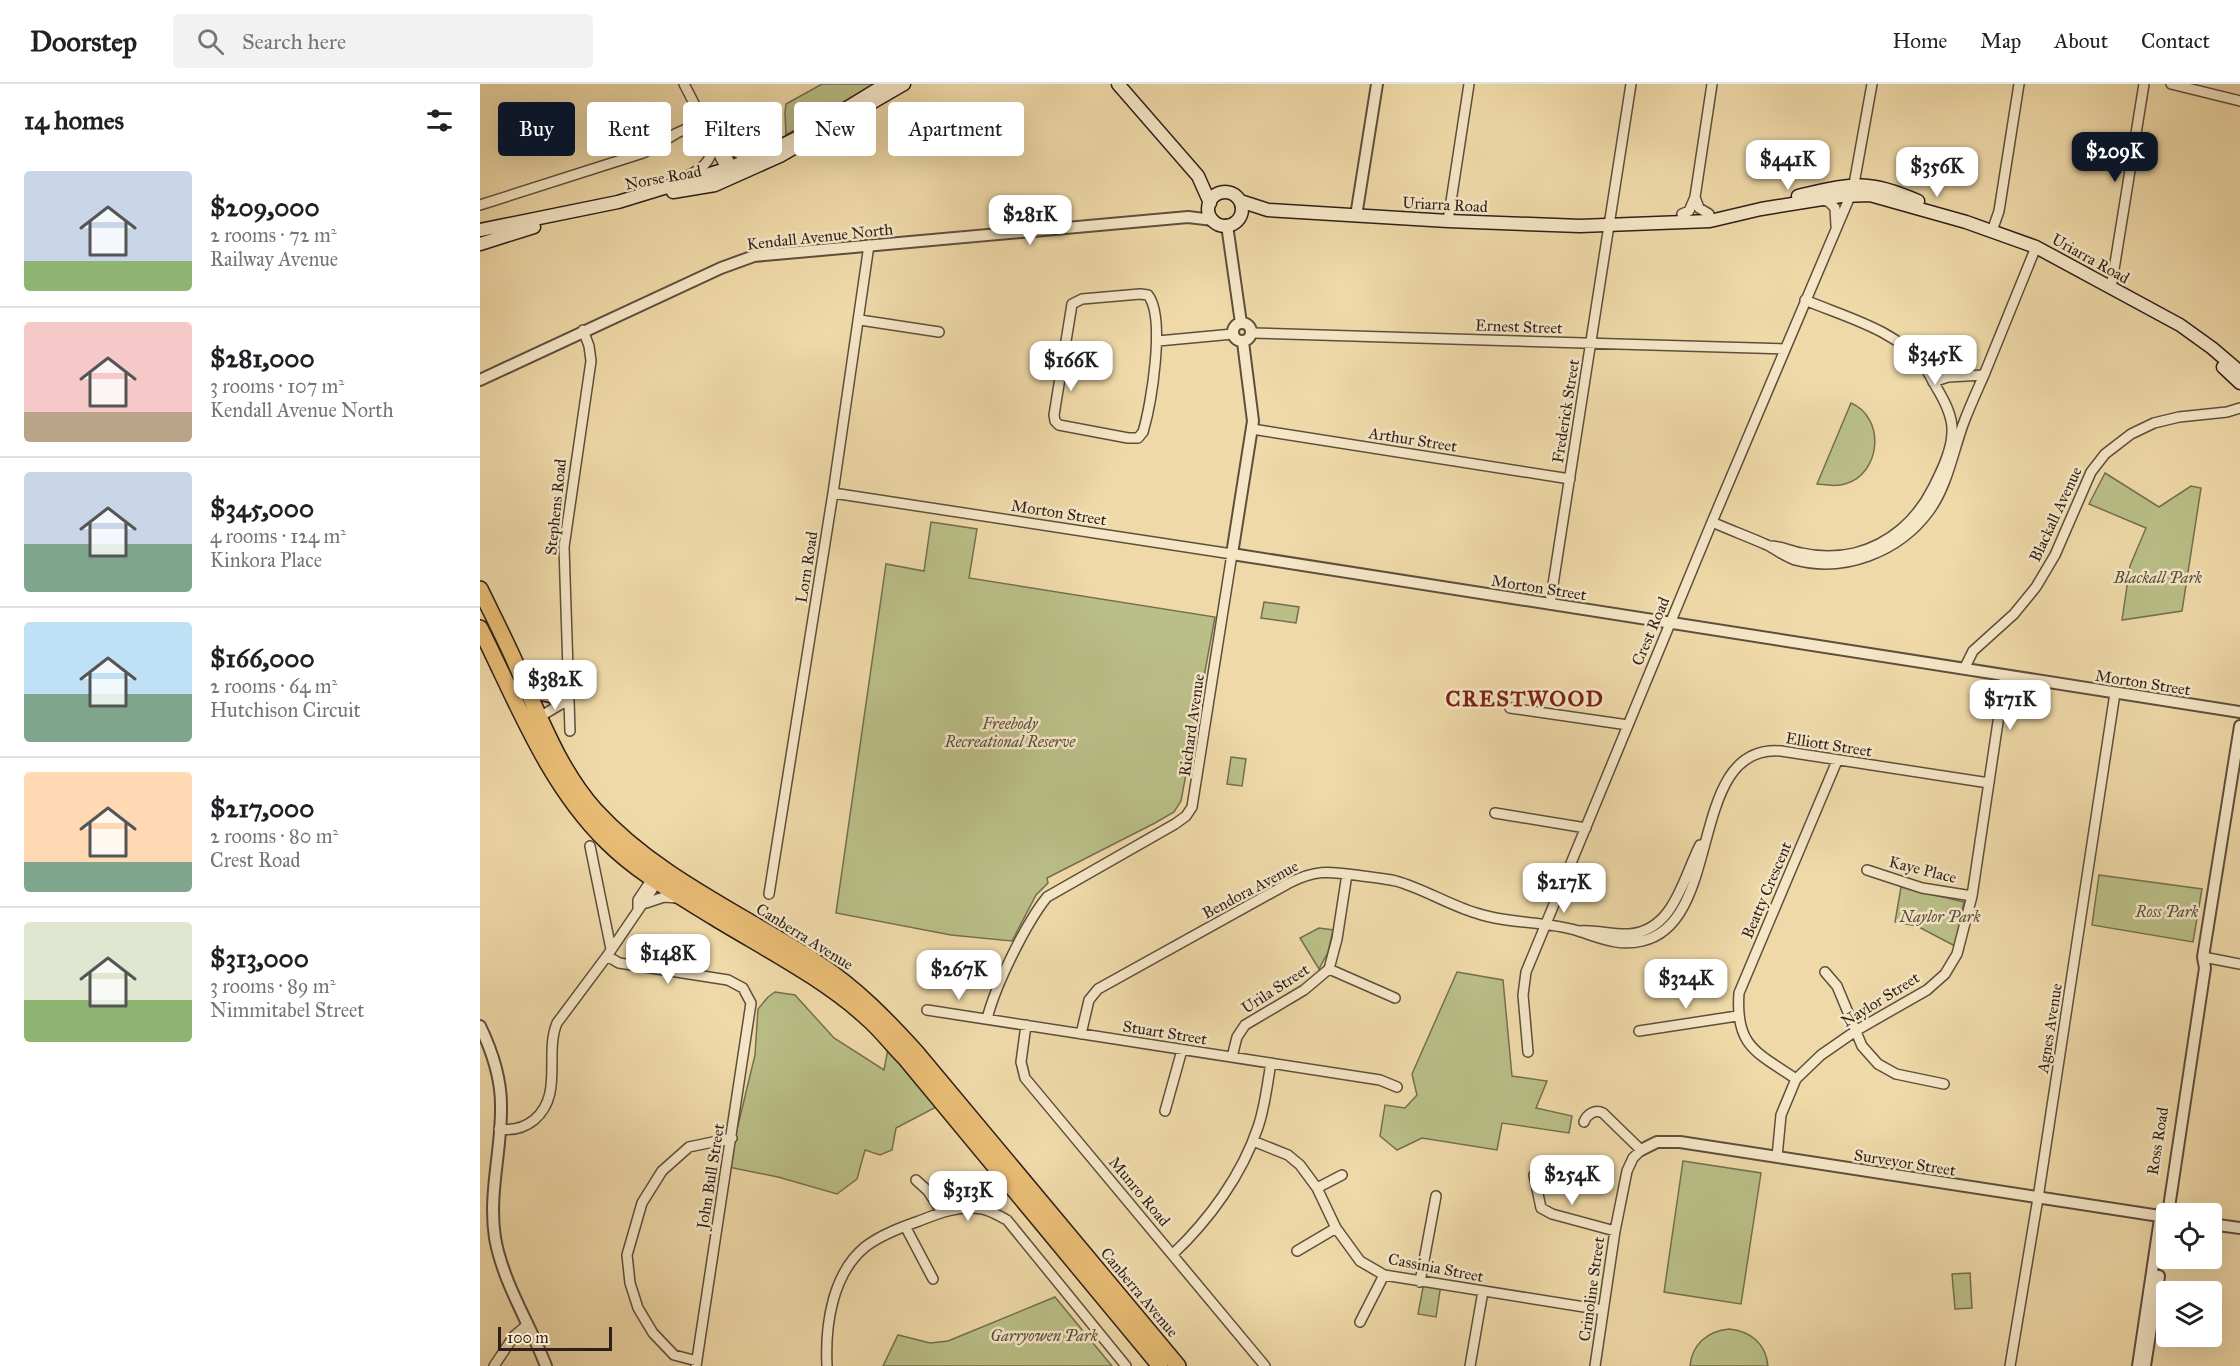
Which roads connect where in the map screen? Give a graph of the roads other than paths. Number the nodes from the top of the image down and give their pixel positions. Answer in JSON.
{"nodes":[{"id":1,"x":684,"y":84,"type":"edge"},
{"id":2,"x":886,"y":84,"type":"edge"},
{"id":3,"x":904,"y":84,"type":"edge"},
{"id":4,"x":1118,"y":84,"type":"edge"},
{"id":5,"x":1377,"y":84,"type":"edge"},
{"id":6,"x":1469,"y":84,"type":"edge"},
{"id":7,"x":1631,"y":84,"type":"edge"},
{"id":8,"x":1713,"y":84,"type":"edge"},
{"id":9,"x":1872,"y":84,"type":"edge"},
{"id":10,"x":2019,"y":84,"type":"edge"},
{"id":11,"x":2144,"y":84,"type":"edge"},
{"id":12,"x":2171,"y":84,"type":"edge"},
{"id":13,"x":2240,"y":101,"type":"edge"},
{"id":14,"x":695,"y":102,"type":"edge"},
{"id":15,"x":683,"y":131,"type":"edge"},
{"id":16,"x":710,"y":156,"type":"edge"},
{"id":17,"x":721,"y":156,"type":"edge"},
{"id":18,"x":723,"y":156,"type":"edge"},
{"id":19,"x":746,"y":156,"type":"edge"},
{"id":20,"x":753,"y":159,"type":"junction"},
{"id":21,"x":731,"y":172,"type":"junction"},
{"id":22,"x":1197,"y":176,"type":"junction"},
{"id":23,"x":667,"y":187,"type":"junction"},
{"id":24,"x":1853,"y":189,"type":"junction"},
{"id":25,"x":1225,"y":192,"type":"junction"},
{"id":26,"x":1695,"y":196,"type":"junction"},
{"id":27,"x":1820,"y":200,"type":"junction"},
{"id":28,"x":1240,"y":201,"type":"junction"},
{"id":29,"x":618,"y":202,"type":"junction"},
{"id":30,"x":1209,"y":204,"type":"junction"},
{"id":31,"x":480,"y":205,"type":"edge"},
{"id":32,"x":1761,"y":209,"type":"junction"},
{"id":33,"x":586,"y":210,"type":"junction"},
{"id":34,"x":1268,"y":210,"type":"junction"},
{"id":35,"x":1682,"y":214,"type":"junction"},
{"id":36,"x":1709,"y":214,"type":"junction"},
{"id":37,"x":1737,"y":214,"type":"junction"},
{"id":38,"x":1356,"y":216,"type":"junction"},
{"id":39,"x":1188,"y":217,"type":"junction"},
{"id":40,"x":1240,"y":217,"type":"junction"},
{"id":41,"x":1213,"y":219,"type":"junction"},
{"id":42,"x":1448,"y":221,"type":"junction"},
{"id":43,"x":1614,"y":223,"type":"junction"},
{"id":44,"x":1227,"y":225,"type":"junction"},
{"id":45,"x":1836,"y":229,"type":"junction"},
{"id":46,"x":480,"y":230,"type":"edge"},
{"id":47,"x":1992,"y":231,"type":"junction"},
{"id":48,"x":480,"y":244,"type":"edge"},
{"id":49,"x":869,"y":245,"type":"junction"},
{"id":50,"x":2036,"y":247,"type":"junction"},
{"id":51,"x":2111,"y":288,"type":"junction"},
{"id":52,"x":1805,"y":300,"type":"junction"},
{"id":53,"x":860,"y":320,"type":"junction"},
{"id":54,"x":1241,"y":323,"type":"junction"},
{"id":55,"x":583,"y":330,"type":"junction"},
{"id":56,"x":939,"y":332,"type":"dead end"},
{"id":57,"x":1252,"y":333,"type":"junction"},
{"id":58,"x":1233,"y":334,"type":"junction"},
{"id":59,"x":1158,"y":341,"type":"junction"},
{"id":60,"x":1243,"y":342,"type":"junction"},
{"id":61,"x":1590,"y":343,"type":"junction"},
{"id":62,"x":1785,"y":349,"type":"junction"},
{"id":63,"x":1923,"y":365,"type":"junction"},
{"id":64,"x":1984,"y":375,"type":"junction"},
{"id":65,"x":1958,"y":376,"type":"junction"},
{"id":66,"x":480,"y":380,"type":"edge"},
{"id":67,"x":2240,"y":380,"type":"edge"},
{"id":68,"x":1933,"y":382,"type":"junction"},
{"id":69,"x":2239,"y":408,"type":"edge"},
{"id":70,"x":1964,"y":422,"type":"junction"},
{"id":71,"x":1252,"y":429,"type":"junction"},
{"id":72,"x":1952,"y":436,"type":"junction"},
{"id":73,"x":1570,"y":479,"type":"junction"},
{"id":74,"x":833,"y":493,"type":"junction"},
{"id":75,"x":1712,"y":522,"type":"junction"},
{"id":76,"x":1770,"y":546,"type":"junction"},
{"id":77,"x":1232,"y":555,"type":"junction"},
{"id":78,"x":480,"y":589,"type":"edge"},
{"id":79,"x":1550,"y":604,"type":"junction"},
{"id":80,"x":1671,"y":623,"type":"junction"},
{"id":81,"x":480,"y":628,"type":"edge"},
{"id":82,"x":1964,"y":669,"type":"junction"},
{"id":83,"x":519,"y":670,"type":"junction"},
{"id":84,"x":2005,"y":675,"type":"junction"},
{"id":85,"x":2115,"y":693,"type":"junction"},
{"id":86,"x":564,"y":695,"type":"junction"},
{"id":87,"x":1510,"y":708,"type":"dead end"},
{"id":88,"x":2240,"y":712,"type":"edge"},
{"id":89,"x":531,"y":716,"type":"junction"},
{"id":90,"x":1628,"y":725,"type":"junction"},
{"id":91,"x":2240,"y":726,"type":"edge"},
{"id":92,"x":570,"y":731,"type":"dead end"},
{"id":93,"x":1837,"y":761,"type":"junction"},
{"id":94,"x":1989,"y":783,"type":"junction"},
{"id":95,"x":1495,"y":813,"type":"dead end"},
{"id":96,"x":1586,"y":828,"type":"junction"},
{"id":97,"x":590,"y":846,"type":"dead end"},
{"id":98,"x":1867,"y":870,"type":"dead end"},
{"id":99,"x":1347,"y":874,"type":"junction"},
{"id":100,"x":659,"y":875,"type":"junction"},
{"id":101,"x":769,"y":894,"type":"dead end"},
{"id":102,"x":1972,"y":896,"type":"junction"},
{"id":103,"x":684,"y":899,"type":"junction"},
{"id":104,"x":642,"y":906,"type":"junction"},
{"id":105,"x":1545,"y":924,"type":"junction"},
{"id":106,"x":609,"y":953,"type":"junction"},
{"id":107,"x":2203,"y":957,"type":"junction"},
{"id":108,"x":2240,"y":964,"type":"edge"},
{"id":109,"x":1329,"y":969,"type":"junction"},
{"id":110,"x":1825,"y":972,"type":"dead end"},
{"id":111,"x":1395,"y":998,"type":"dead end"},
{"id":112,"x":927,"y":1010,"type":"dead end"},
{"id":113,"x":1737,"y":1016,"type":"junction"},
{"id":114,"x":987,"y":1019,"type":"junction"},
{"id":115,"x":1026,"y":1025,"type":"junction"},
{"id":116,"x":480,"y":1026,"type":"edge"},
{"id":117,"x":1857,"y":1030,"type":"junction"},
{"id":118,"x":1639,"y":1031,"type":"dead end"},
{"id":119,"x":1081,"y":1034,"type":"junction"},
{"id":120,"x":1182,"y":1050,"type":"junction"},
{"id":121,"x":1528,"y":1052,"type":"dead end"},
{"id":122,"x":1232,"y":1057,"type":"junction"},
{"id":123,"x":1271,"y":1064,"type":"junction"},
{"id":124,"x":1796,"y":1078,"type":"junction"},
{"id":125,"x":1944,"y":1084,"type":"dead end"},
{"id":126,"x":1397,"y":1087,"type":"dead end"},
{"id":127,"x":1165,"y":1111,"type":"dead end"},
{"id":128,"x":1584,"y":1122,"type":"dead end"},
{"id":129,"x":499,"y":1129,"type":"junction"},
{"id":130,"x":732,"y":1138,"type":"junction"},
{"id":131,"x":1253,"y":1142,"type":"junction"},
{"id":132,"x":1641,"y":1150,"type":"junction"},
{"id":133,"x":1777,"y":1156,"type":"junction"},
{"id":134,"x":1342,"y":1175,"type":"dead end"},
{"id":135,"x":1534,"y":1175,"type":"dead end"},
{"id":136,"x":916,"y":1179,"type":"dead end"},
{"id":137,"x":1317,"y":1188,"type":"junction"},
{"id":138,"x":1436,"y":1196,"type":"dead end"},
{"id":139,"x":2038,"y":1198,"type":"junction"},
{"id":140,"x":2167,"y":1203,"type":"edge"},
{"id":141,"x":941,"y":1212,"type":"junction"},
{"id":142,"x":2156,"y":1215,"type":"edge"},
{"id":143,"x":905,"y":1226,"type":"junction"},
{"id":144,"x":2222,"y":1226,"type":"edge"},
{"id":145,"x":1336,"y":1228,"type":"junction"},
{"id":146,"x":2240,"y":1228,"type":"edge"},
{"id":147,"x":1615,"y":1231,"type":"junction"},
{"id":148,"x":1297,"y":1251,"type":"dead end"},
{"id":149,"x":1173,"y":1254,"type":"junction"},
{"id":150,"x":2156,"y":1266,"type":"edge"},
{"id":151,"x":2160,"y":1269,"type":"edge"},
{"id":152,"x":1384,"y":1275,"type":"junction"},
{"id":153,"x":933,"y":1279,"type":"dead end"},
{"id":154,"x":1420,"y":1282,"type":"junction"},
{"id":155,"x":1482,"y":1291,"type":"junction"},
{"id":156,"x":1604,"y":1310,"type":"junction"},
{"id":157,"x":1360,"y":1322,"type":"dead end"},
{"id":158,"x":528,"y":1325,"type":"junction"},
{"id":159,"x":697,"y":1364,"type":"edge"},
{"id":160,"x":494,"y":1366,"type":"edge"},
{"id":161,"x":546,"y":1366,"type":"edge"},
{"id":162,"x":827,"y":1366,"type":"edge"},
{"id":163,"x":1126,"y":1366,"type":"edge"},
{"id":164,"x":1160,"y":1366,"type":"edge"},
{"id":165,"x":1178,"y":1366,"type":"edge"},
{"id":166,"x":1265,"y":1366,"type":"edge"},
{"id":167,"x":1470,"y":1366,"type":"edge"},
{"id":168,"x":1595,"y":1366,"type":"edge"},
{"id":169,"x":2010,"y":1366,"type":"edge"},
{"id":170,"x":2138,"y":1366,"type":"edge"},
{"id":171,"x":2145,"y":1366,"type":"edge"}],
"edges":[{"from":1,"to":14,"type":"street"},
{"from":2,"to":20,"type":"main road","name":"Norse Road"},
{"from":3,"to":21,"type":"main road","name":"Norse Road"},
{"from":4,"to":22,"type":"main road"},
{"from":5,"to":38,"type":"street"},
{"from":6,"to":42,"type":"street"},
{"from":7,"to":43,"type":"street","name":"Frederick Street"},
{"from":8,"to":26,"type":"street"},
{"from":9,"to":24,"type":"street","name":"Crest Road"},
{"from":10,"to":47,"type":"street"},
{"from":11,"to":51,"type":"street"},
{"from":12,"to":13,"type":"street"},
{"from":15,"to":31,"type":"street"},
{"from":16,"to":23,"type":"street"},
{"from":17,"to":21,"type":"street"},
{"from":18,"to":21,"type":"street"},
{"from":19,"to":20,"type":"street"},
{"from":20,"to":21,"type":"main road","name":"Norse Road"},
{"from":21,"to":23,"type":"main road","name":"Norse Road"},
{"from":21,"to":29,"type":"main road","name":"Norse Road"},
{"from":22,"to":25,"type":"main road"},
{"from":22,"to":30,"type":"main road"},
{"from":23,"to":29,"type":"main road","name":"Norse Road"},
{"from":24,"to":27,"type":"main road","name":"Uriarra Road"},
{"from":24,"to":32,"type":"main road","name":"Uriarra Road"},
{"from":24,"to":45,"type":"street","name":"Crest Road"},
{"from":24,"to":47,"type":"main road","name":"Uriarra Road"},
{"from":25,"to":28,"type":"main road"},
{"from":25,"to":30,"type":"main road"},
{"from":26,"to":35,"type":"street"},
{"from":26,"to":36,"type":"street"},
{"from":27,"to":32,"type":"main road","name":"Uriarra Road"},
{"from":27,"to":45,"type":"street"},
{"from":28,"to":34,"type":"main road","name":"Uriarra Road"},
{"from":28,"to":40,"type":"main road"},
{"from":29,"to":33,"type":"main road","name":"Norse Road"},
{"from":30,"to":39,"type":"street","name":"Kendall Avenue North"},
{"from":30,"to":41,"type":"main road"},
{"from":32,"to":37,"type":"main road","name":"Uriarra Road"},
{"from":33,"to":46,"type":"main road","name":"Norse Road"},
{"from":33,"to":48,"type":"main road","name":"Norse Road"},
{"from":34,"to":38,"type":"main road","name":"Uriarra Road"},
{"from":34,"to":40,"type":"main road","name":"Uriarra Road"},
{"from":35,"to":36,"type":"main road","name":"Uriarra Road"},
{"from":35,"to":43,"type":"main road","name":"Uriarra Road"},
{"from":36,"to":37,"type":"main road","name":"Uriarra Road"},
{"from":37,"to":43,"type":"main road","name":"Uriarra Road"},
{"from":38,"to":42,"type":"main road","name":"Uriarra Road"},
{"from":39,"to":41,"type":"street","name":"Kendall Avenue North"},
{"from":39,"to":49,"type":"street","name":"Kendall Avenue North"},
{"from":40,"to":44,"type":"main road"},
{"from":41,"to":44,"type":"main road"},
{"from":42,"to":43,"type":"main road","name":"Uriarra Road"},
{"from":43,"to":61,"type":"street","name":"Frederick Street"},
{"from":44,"to":54,"type":"street"},
{"from":45,"to":52,"type":"street","name":"Crest Road"},
{"from":47,"to":50,"type":"main road","name":"Uriarra Road"},
{"from":49,"to":53,"type":"street","name":"Lorn Road"},
{"from":49,"to":55,"type":"street","name":"Kendall Avenue North"},
{"from":50,"to":51,"type":"main road","name":"Uriarra Road"},
{"from":50,"to":64,"type":"street"},
{"from":51,"to":67,"type":"main road","name":"Uriarra Road"},
{"from":52,"to":62,"type":"street","name":"Crest Road"},
{"from":52,"to":63,"type":"street"},
{"from":53,"to":56,"type":"street"},
{"from":53,"to":74,"type":"street","name":"Lorn Road"},
{"from":54,"to":57,"type":"street"},
{"from":54,"to":58,"type":"street"},
{"from":55,"to":66,"type":"street","name":"Kendall Avenue North"},
{"from":55,"to":86,"type":"street","name":"Stephens Road"},
{"from":57,"to":60,"type":"street"},
{"from":57,"to":61,"type":"street","name":"Ernest Street"},
{"from":58,"to":59,"type":"street"},
{"from":58,"to":60,"type":"street"},
{"from":59,"to":59,"type":"street"},
{"from":60,"to":71,"type":"street","name":"Richard Avenue"},
{"from":61,"to":62,"type":"street","name":"Ernest Street"},
{"from":61,"to":73,"type":"street","name":"Frederick Street"},
{"from":62,"to":75,"type":"street","name":"Crest Road"},
{"from":63,"to":65,"type":"street"},
{"from":63,"to":68,"type":"street"},
{"from":64,"to":65,"type":"street"},
{"from":64,"to":70,"type":"street"},
{"from":65,"to":68,"type":"street"},
{"from":68,"to":72,"type":"street"},
{"from":69,"to":82,"type":"street","name":"Blackall Avenue"},
{"from":70,"to":72,"type":"street"},
{"from":70,"to":76,"type":"street"},
{"from":71,"to":73,"type":"street","name":"Arthur Street"},
{"from":71,"to":77,"type":"street","name":"Richard Avenue"},
{"from":72,"to":76,"type":"street"},
{"from":73,"to":79,"type":"street","name":"Frederick Street"},
{"from":74,"to":77,"type":"street","name":"Morton Street"},
{"from":74,"to":101,"type":"street","name":"Lorn Road"},
{"from":75,"to":76,"type":"street"},
{"from":75,"to":80,"type":"street","name":"Crest Road"},
{"from":77,"to":79,"type":"street","name":"Morton Street"},
{"from":77,"to":114,"type":"street","name":"Richard Avenue"},
{"from":78,"to":83,"type":"highway","name":"Canberra Avenue"},
{"from":79,"to":80,"type":"street","name":"Morton Street"},
{"from":80,"to":82,"type":"street","name":"Morton Street"},
{"from":80,"to":90,"type":"street","name":"Crest Road"},
{"from":81,"to":89,"type":"highway","name":"Canberra Avenue"},
{"from":82,"to":84,"type":"street","name":"Morton Street"},
{"from":83,"to":86,"type":"highway"},
{"from":83,"to":89,"type":"highway","name":"Canberra Avenue"},
{"from":84,"to":85,"type":"street","name":"Morton Street"},
{"from":84,"to":94,"type":"street","name":"Naylor Street"},
{"from":85,"to":88,"type":"street","name":"Morton Street"},
{"from":85,"to":139,"type":"street","name":"Agnes Avenue"},
{"from":86,"to":89,"type":"street"},
{"from":86,"to":92,"type":"street","name":"Stephens Road"},
{"from":87,"to":90,"type":"street"},
{"from":89,"to":100,"type":"highway","name":"Canberra Avenue"},
{"from":90,"to":96,"type":"street","name":"Crest Road"},
{"from":91,"to":107,"type":"street","name":"Ross Road"},
{"from":93,"to":94,"type":"street","name":"Elliott Street"},
{"from":93,"to":105,"type":"street","name":"Elliott Street"},
{"from":93,"to":113,"type":"street","name":"Beatty Crescent"},
{"from":94,"to":102,"type":"street","name":"Naylor Street"},
{"from":95,"to":96,"type":"street"},
{"from":96,"to":105,"type":"street","name":"Crest Road"},
{"from":97,"to":106,"type":"street"},
{"from":98,"to":102,"type":"street","name":"Kaye Place"},
{"from":99,"to":105,"type":"street","name":"Bendora Avenue"},
{"from":99,"to":109,"type":"street","name":"Urila Street"},
{"from":99,"to":119,"type":"street","name":"Bendora Avenue"},
{"from":100,"to":103,"type":"highway","name":"Canberra Avenue"},
{"from":100,"to":104,"type":"street"},
{"from":100,"to":165,"type":"highway","name":"Canberra Avenue"},
{"from":102,"to":117,"type":"street","name":"Naylor Street"},
{"from":103,"to":104,"type":"street"},
{"from":103,"to":164,"type":"highway","name":"Canberra Avenue"},
{"from":104,"to":106,"type":"street"},
{"from":105,"to":121,"type":"street","name":"Crest Road"},
{"from":106,"to":129,"type":"street"},
{"from":106,"to":130,"type":"street","name":"John Bull Street"},
{"from":107,"to":108,"type":"street"},
{"from":107,"to":140,"type":"street","name":"Ross Road"},
{"from":109,"to":111,"type":"street"},
{"from":109,"to":122,"type":"street","name":"Urila Street"},
{"from":110,"to":117,"type":"street"},
{"from":112,"to":114,"type":"street","name":"Stuart Street"},
{"from":113,"to":118,"type":"street"},
{"from":113,"to":124,"type":"street"},
{"from":114,"to":115,"type":"street","name":"Stuart Street"},
{"from":115,"to":119,"type":"street","name":"Stuart Street"},
{"from":115,"to":149,"type":"street","name":"Munro Road"},
{"from":116,"to":129,"type":"street"},
{"from":117,"to":124,"type":"street","name":"Naylor Street"},
{"from":117,"to":125,"type":"street"},
{"from":119,"to":120,"type":"street","name":"Stuart Street"},
{"from":120,"to":122,"type":"street","name":"Stuart Street"},
{"from":120,"to":127,"type":"street"},
{"from":122,"to":123,"type":"street","name":"Stuart Street"},
{"from":123,"to":126,"type":"street","name":"Stuart Street"},
{"from":123,"to":131,"type":"street"},
{"from":124,"to":133,"type":"street","name":"Naylor Street"},
{"from":128,"to":132,"type":"street"},
{"from":129,"to":158,"type":"street"},
{"from":130,"to":159,"type":"street","name":"John Bull Street"},
{"from":130,"to":159,"type":"street"},
{"from":131,"to":137,"type":"street","name":"Cassinia Street"},
{"from":131,"to":149,"type":"street"},
{"from":132,"to":133,"type":"street","name":"Surveyor Street"},
{"from":132,"to":147,"type":"street","name":"Crinoline Street"},
{"from":133,"to":139,"type":"street","name":"Surveyor Street"},
{"from":134,"to":137,"type":"street"},
{"from":135,"to":147,"type":"street"},
{"from":136,"to":141,"type":"street"},
{"from":137,"to":145,"type":"street","name":"Cassinia Street"},
{"from":138,"to":154,"type":"street"},
{"from":139,"to":142,"type":"street","name":"Surveyor Street"},
{"from":139,"to":169,"type":"street","name":"Agnes Avenue"},
{"from":141,"to":143,"type":"street"},
{"from":141,"to":163,"type":"street"},
{"from":143,"to":153,"type":"street"},
{"from":143,"to":162,"type":"street"},
{"from":144,"to":146,"type":"street"},
{"from":145,"to":148,"type":"street"},
{"from":145,"to":152,"type":"street","name":"Cassinia Street"},
{"from":147,"to":156,"type":"street","name":"Crinoline Street"},
{"from":149,"to":166,"type":"street","name":"Munro Road"},
{"from":150,"to":170,"type":"street","name":"Ross Road"},
{"from":151,"to":171,"type":"street"},
{"from":152,"to":154,"type":"street","name":"Cassinia Street"},
{"from":152,"to":157,"type":"street"},
{"from":154,"to":155,"type":"street","name":"Cassinia Street"},
{"from":155,"to":156,"type":"street","name":"Cassinia Street"},
{"from":155,"to":167,"type":"street"},
{"from":156,"to":168,"type":"street","name":"Crinoline Street"},
{"from":158,"to":160,"type":"street"},
{"from":158,"to":161,"type":"street"}]}
